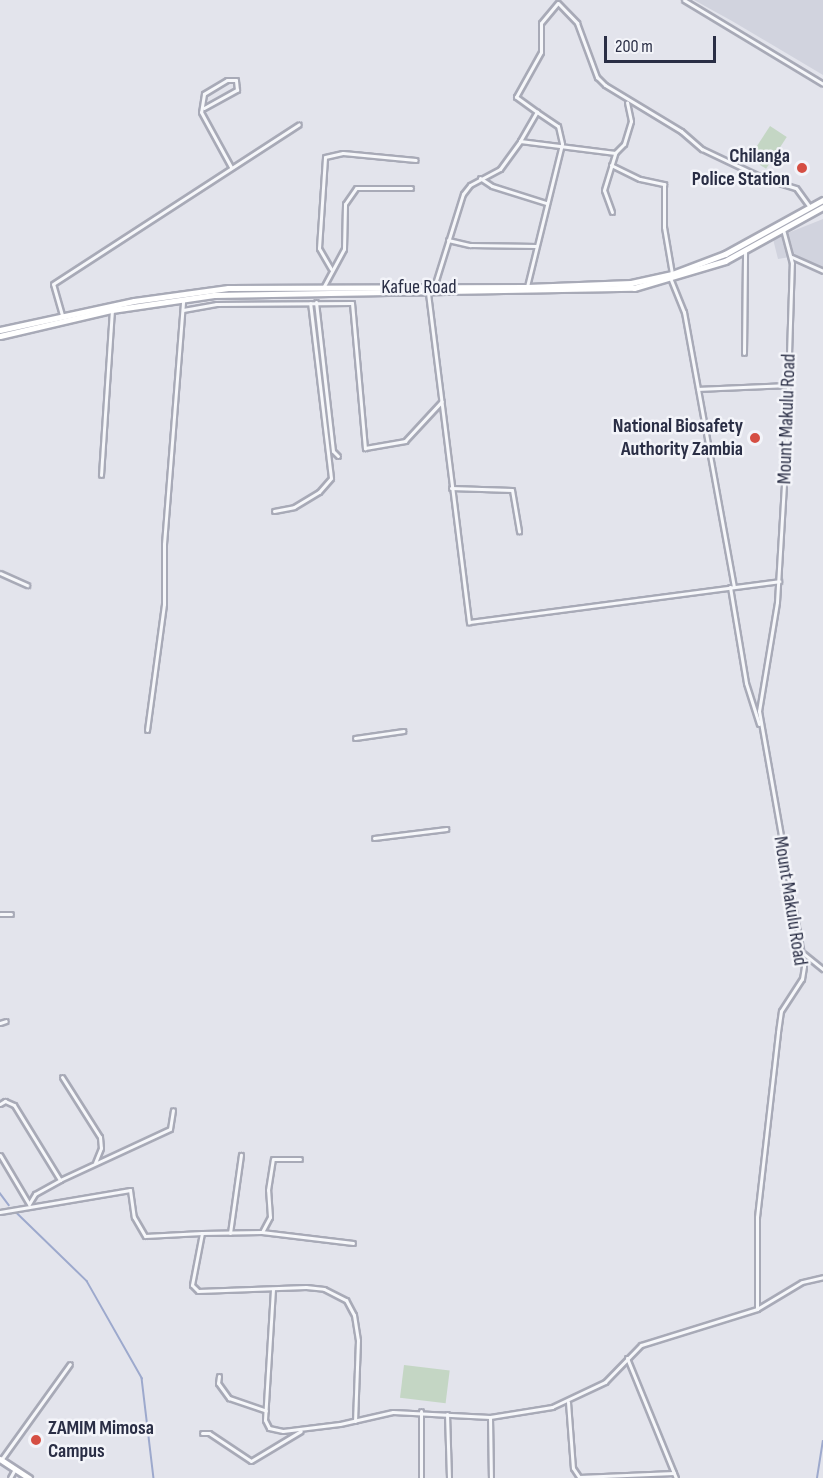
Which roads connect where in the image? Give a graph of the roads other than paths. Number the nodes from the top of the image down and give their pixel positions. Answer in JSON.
{"nodes":[{"id":1,"x":684,"y":0,"type":"edge"},
{"id":2,"x":559,"y":1,"type":"edge"},
{"id":3,"x":823,"y":84,"type":"edge"},
{"id":4,"x":626,"y":101,"type":"junction"},
{"id":5,"x":204,"y":108,"type":"junction"},
{"id":6,"x":537,"y":112,"type":"junction"},
{"id":7,"x":299,"y":124,"type":"dead end"},
{"id":8,"x":520,"y":141,"type":"junction"},
{"id":9,"x":562,"y":144,"type":"junction"},
{"id":10,"x":615,"y":153,"type":"junction"},
{"id":11,"x":416,"y":160,"type":"dead end"},
{"id":12,"x":611,"y":165,"type":"junction"},
{"id":13,"x":231,"y":167,"type":"junction"},
{"id":14,"x":480,"y":178,"type":"junction"},
{"id":15,"x":411,"y":188,"type":"dead end"},
{"id":16,"x":823,"y":200,"type":"edge"},
{"id":17,"x":546,"y":202,"type":"junction"},
{"id":18,"x":810,"y":207,"type":"junction"},
{"id":19,"x":823,"y":207,"type":"edge"},
{"id":20,"x":612,"y":212,"type":"dead end"},
{"id":21,"x":783,"y":230,"type":"junction"},
{"id":22,"x":448,"y":240,"type":"junction"},
{"id":23,"x":536,"y":246,"type":"junction"},
{"id":24,"x":746,"y":251,"type":"junction"},
{"id":25,"x":792,"y":257,"type":"junction"},
{"id":26,"x":331,"y":269,"type":"junction"},
{"id":27,"x":823,"y":271,"type":"edge"},
{"id":28,"x":672,"y":277,"type":"junction"},
{"id":29,"x":324,"y":286,"type":"junction"},
{"id":30,"x":434,"y":287,"type":"junction"},
{"id":31,"x":527,"y":287,"type":"junction"},
{"id":32,"x":254,"y":292,"type":"junction"},
{"id":33,"x":313,"y":292,"type":"junction"},
{"id":34,"x":428,"y":293,"type":"junction"},
{"id":35,"x":183,"y":298,"type":"junction"},
{"id":36,"x":313,"y":303,"type":"junction"},
{"id":37,"x":254,"y":304,"type":"junction"},
{"id":38,"x":112,"y":310,"type":"junction"},
{"id":39,"x":183,"y":310,"type":"junction"},
{"id":40,"x":62,"y":315,"type":"junction"},
{"id":41,"x":0,"y":330,"type":"edge"},
{"id":42,"x":0,"y":336,"type":"edge"},
{"id":43,"x":744,"y":353,"type":"dead end"},
{"id":44,"x":788,"y":385,"type":"junction"},
{"id":45,"x":698,"y":389,"type":"junction"},
{"id":46,"x":443,"y":400,"type":"junction"},
{"id":47,"x":338,"y":456,"type":"dead end"},
{"id":48,"x":101,"y":475,"type":"dead end"},
{"id":49,"x":451,"y":488,"type":"junction"},
{"id":50,"x":274,"y":512,"type":"dead end"},
{"id":51,"x":519,"y":531,"type":"dead end"},
{"id":52,"x":0,"y":573,"type":"edge"},
{"id":53,"x":779,"y":581,"type":"junction"},
{"id":54,"x":27,"y":585,"type":"dead end"},
{"id":55,"x":729,"y":586,"type":"junction"},
{"id":56,"x":734,"y":586,"type":"junction"},
{"id":57,"x":760,"y":728,"type":"junction"},
{"id":58,"x":147,"y":730,"type":"dead end"},
{"id":59,"x":403,"y":731,"type":"dead end"},
{"id":60,"x":355,"y":738,"type":"dead end"},
{"id":61,"x":446,"y":829,"type":"dead end"},
{"id":62,"x":374,"y":838,"type":"dead end"},
{"id":63,"x":0,"y":914,"type":"edge"},
{"id":64,"x":11,"y":914,"type":"dead end"},
{"id":65,"x":802,"y":952,"type":"junction"},
{"id":66,"x":823,"y":969,"type":"edge"},
{"id":67,"x":6,"y":1021,"type":"dead end"},
{"id":68,"x":0,"y":1023,"type":"edge"},
{"id":69,"x":62,"y":1077,"type":"dead end"},
{"id":70,"x":0,"y":1104,"type":"edge"},
{"id":71,"x":174,"y":1110,"type":"dead end"},
{"id":72,"x":0,"y":1155,"type":"edge"},
{"id":73,"x":241,"y":1155,"type":"dead end"},
{"id":74,"x":300,"y":1159,"type":"dead end"},
{"id":75,"x":94,"y":1164,"type":"junction"},
{"id":76,"x":60,"y":1180,"type":"junction"},
{"id":77,"x":29,"y":1204,"type":"junction"},
{"id":78,"x":0,"y":1212,"type":"edge"},
{"id":79,"x":262,"y":1232,"type":"junction"},
{"id":80,"x":202,"y":1233,"type":"junction"},
{"id":81,"x":230,"y":1233,"type":"junction"},
{"id":82,"x":353,"y":1243,"type":"dead end"},
{"id":83,"x":823,"y":1277,"type":"edge"},
{"id":84,"x":273,"y":1289,"type":"junction"},
{"id":85,"x":757,"y":1309,"type":"junction"},
{"id":86,"x":627,"y":1358,"type":"junction"},
{"id":87,"x":70,"y":1364,"type":"dead end"},
{"id":88,"x":219,"y":1376,"type":"dead end"},
{"id":89,"x":568,"y":1402,"type":"junction"},
{"id":90,"x":266,"y":1411,"type":"junction"},
{"id":91,"x":421,"y":1411,"type":"junction"},
{"id":92,"x":447,"y":1414,"type":"junction"},
{"id":93,"x":490,"y":1417,"type":"junction"},
{"id":94,"x":355,"y":1421,"type":"junction"},
{"id":95,"x":302,"y":1430,"type":"junction"},
{"id":96,"x":202,"y":1433,"type":"dead end"},
{"id":97,"x":1,"y":1459,"type":"edge"},
{"id":98,"x":15,"y":1469,"type":"junction"},
{"id":99,"x":674,"y":1473,"type":"junction"},
{"id":100,"x":10,"y":1478,"type":"edge"},
{"id":101,"x":29,"y":1478,"type":"edge"},
{"id":102,"x":421,"y":1478,"type":"edge"},
{"id":103,"x":449,"y":1478,"type":"edge"},
{"id":104,"x":491,"y":1478,"type":"edge"},
{"id":105,"x":676,"y":1478,"type":"edge"}],
"edges":[{"from":1,"to":3,"type":"street"},
{"from":2,"to":4,"type":"street"},
{"from":2,"to":6,"type":"street"},
{"from":4,"to":10,"type":"street"},
{"from":4,"to":18,"type":"street"},
{"from":5,"to":5,"type":"street"},
{"from":5,"to":13,"type":"street"},
{"from":6,"to":8,"type":"street"},
{"from":6,"to":9,"type":"street"},
{"from":7,"to":13,"type":"street"},
{"from":8,"to":9,"type":"street"},
{"from":8,"to":14,"type":"street"},
{"from":9,"to":10,"type":"street"},
{"from":9,"to":17,"type":"street"},
{"from":10,"to":12,"type":"street"},
{"from":11,"to":26,"type":"street"},
{"from":12,"to":20,"type":"street"},
{"from":12,"to":28,"type":"street"},
{"from":13,"to":40,"type":"street"},
{"from":14,"to":17,"type":"street"},
{"from":14,"to":22,"type":"street"},
{"from":15,"to":26,"type":"street"},
{"from":16,"to":18,"type":"highway","name":"Kafue Road"},
{"from":17,"to":23,"type":"street"},
{"from":18,"to":28,"type":"highway","name":"Kafue Road"},
{"from":19,"to":21,"type":"highway","name":"Kafue Road"},
{"from":21,"to":24,"type":"highway","name":"Kafue Road"},
{"from":21,"to":25,"type":"street","name":"Mount Makulu Road"},
{"from":22,"to":23,"type":"street"},
{"from":22,"to":30,"type":"street"},
{"from":23,"to":31,"type":"street"},
{"from":24,"to":28,"type":"highway","name":"Kafue Road"},
{"from":24,"to":43,"type":"street"},
{"from":25,"to":27,"type":"street"},
{"from":25,"to":44,"type":"street","name":"Mount Makulu Road"},
{"from":26,"to":29,"type":"street"},
{"from":28,"to":31,"type":"highway","name":"Kafue Road"},
{"from":28,"to":34,"type":"highway","name":"Kafue Road"},
{"from":28,"to":45,"type":"street"},
{"from":29,"to":30,"type":"highway","name":"Kafue Road"},
{"from":29,"to":40,"type":"highway","name":"Kafue Road"},
{"from":30,"to":31,"type":"highway","name":"Kafue Road"},
{"from":32,"to":33,"type":"highway","name":"Kafue Road"},
{"from":32,"to":35,"type":"highway","name":"Kafue Road"},
{"from":32,"to":37,"type":"street"},
{"from":33,"to":34,"type":"highway","name":"Kafue Road"},
{"from":33,"to":36,"type":"street"},
{"from":34,"to":46,"type":"street"},
{"from":35,"to":38,"type":"highway","name":"Kafue Road"},
{"from":35,"to":39,"type":"street"},
{"from":36,"to":37,"type":"street"},
{"from":36,"to":46,"type":"street"},
{"from":36,"to":47,"type":"street"},
{"from":36,"to":50,"type":"street"},
{"from":37,"to":39,"type":"street"},
{"from":38,"to":42,"type":"highway","name":"Kafue Road"},
{"from":38,"to":48,"type":"street"},
{"from":39,"to":58,"type":"street"},
{"from":40,"to":41,"type":"highway","name":"Kafue Road"},
{"from":44,"to":45,"type":"street"},
{"from":44,"to":53,"type":"street","name":"Mount Makulu Road"},
{"from":45,"to":56,"type":"street"},
{"from":46,"to":49,"type":"street"},
{"from":49,"to":51,"type":"street"},
{"from":49,"to":55,"type":"street"},
{"from":52,"to":54,"type":"street"},
{"from":53,"to":56,"type":"street"},
{"from":53,"to":57,"type":"street","name":"Mount Makulu Road"},
{"from":55,"to":56,"type":"street"},
{"from":55,"to":57,"type":"street"},
{"from":57,"to":65,"type":"street","name":"Mount Makulu Road"},
{"from":59,"to":60,"type":"street"},
{"from":61,"to":62,"type":"street"},
{"from":63,"to":64,"type":"street"},
{"from":65,"to":66,"type":"street"},
{"from":65,"to":85,"type":"street","name":"Mount Makulu Road"},
{"from":67,"to":68,"type":"street"},
{"from":69,"to":75,"type":"street"},
{"from":70,"to":76,"type":"street"},
{"from":71,"to":75,"type":"street"},
{"from":72,"to":77,"type":"street"},
{"from":73,"to":81,"type":"street"},
{"from":74,"to":79,"type":"street"},
{"from":75,"to":76,"type":"street"},
{"from":76,"to":77,"type":"street"},
{"from":77,"to":78,"type":"street"},
{"from":77,"to":80,"type":"street"},
{"from":79,"to":81,"type":"street"},
{"from":79,"to":82,"type":"street"},
{"from":80,"to":81,"type":"street"},
{"from":80,"to":84,"type":"street"},
{"from":83,"to":85,"type":"street"},
{"from":84,"to":90,"type":"street"},
{"from":84,"to":94,"type":"street"},
{"from":85,"to":86,"type":"street"},
{"from":86,"to":89,"type":"street"},
{"from":86,"to":99,"type":"street"},
{"from":87,"to":97,"type":"street"},
{"from":88,"to":90,"type":"street"},
{"from":89,"to":93,"type":"street"},
{"from":89,"to":99,"type":"street"},
{"from":90,"to":95,"type":"street"},
{"from":91,"to":92,"type":"street"},
{"from":91,"to":94,"type":"street"},
{"from":91,"to":102,"type":"street"},
{"from":92,"to":93,"type":"street"},
{"from":92,"to":103,"type":"street"},
{"from":93,"to":104,"type":"street"},
{"from":94,"to":95,"type":"street"},
{"from":95,"to":96,"type":"street"},
{"from":97,"to":98,"type":"street"},
{"from":98,"to":100,"type":"street"},
{"from":98,"to":101,"type":"street"},
{"from":99,"to":105,"type":"street"}]}
